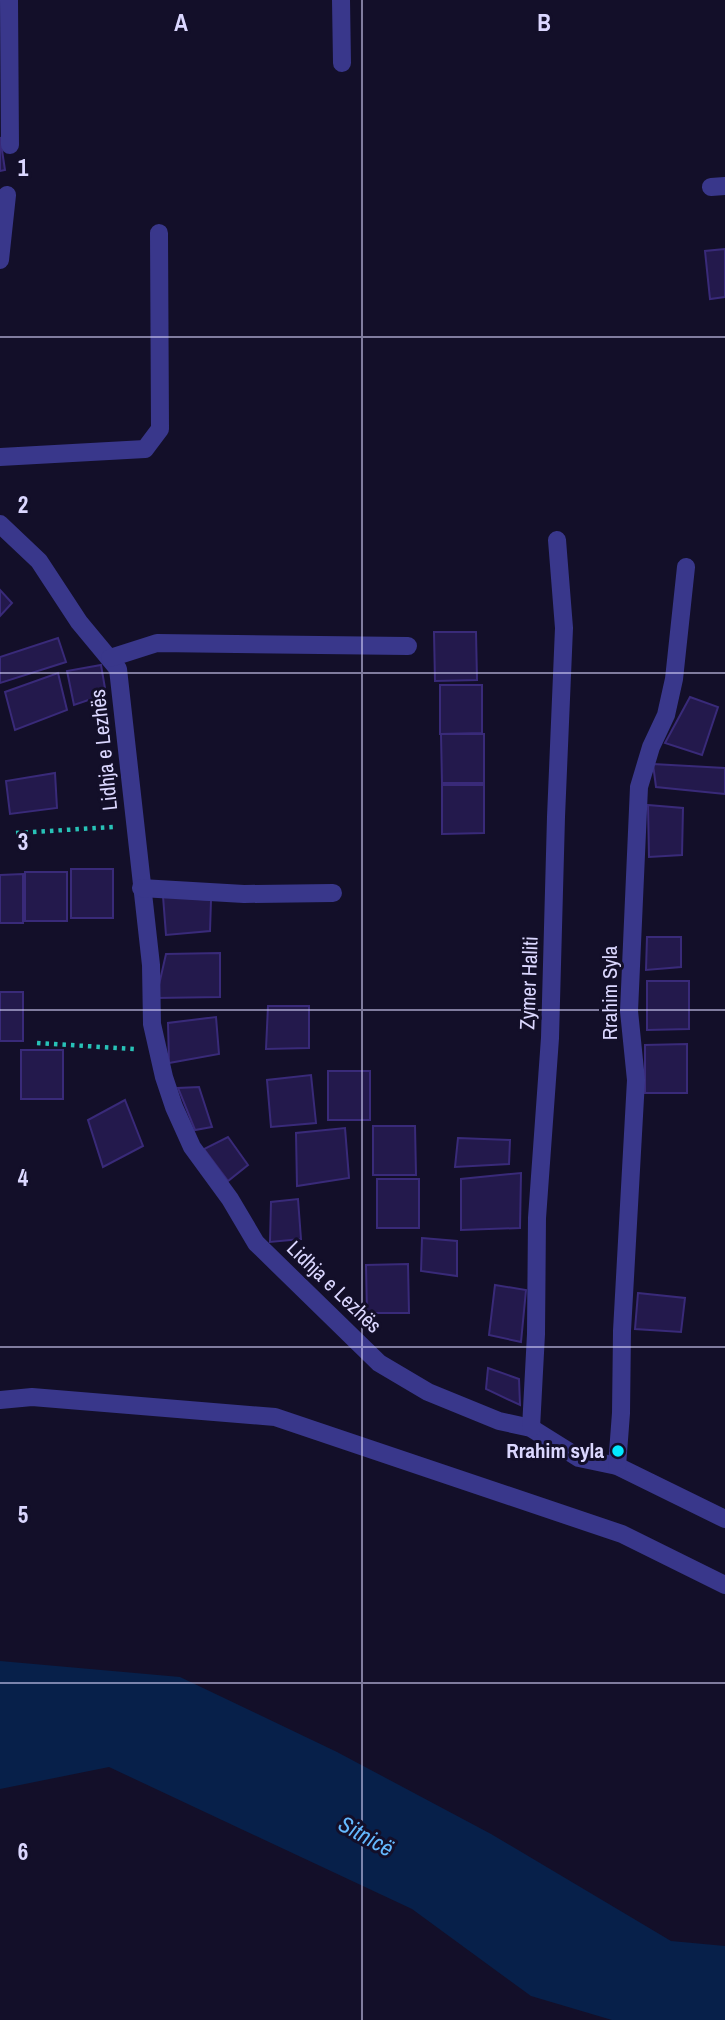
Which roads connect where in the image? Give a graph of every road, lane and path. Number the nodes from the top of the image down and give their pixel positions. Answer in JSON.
{"nodes":[{"id":1,"x":9,"y":0,"type":"edge"},
{"id":2,"x":341,"y":0,"type":"edge"},
{"id":3,"x":342,"y":63,"type":"dead end"},
{"id":4,"x":10,"y":145,"type":"dead end"},
{"id":5,"x":7,"y":195,"type":"dead end"},
{"id":6,"x":159,"y":233,"type":"dead end"},
{"id":7,"x":0,"y":260,"type":"edge"},
{"id":8,"x":0,"y":457,"type":"edge"},
{"id":9,"x":0,"y":524,"type":"edge"},
{"id":10,"x":557,"y":540,"type":"dead end"},
{"id":11,"x":686,"y":567,"type":"dead end"},
{"id":12,"x":408,"y":646,"type":"dead end"},
{"id":13,"x":110,"y":658,"type":"junction"},
{"id":14,"x":135,"y":826,"type":"junction"},
{"id":15,"x":16,"y":833,"type":"dead end"},
{"id":16,"x":141,"y":888,"type":"junction"},
{"id":17,"x":333,"y":893,"type":"dead end"},
{"id":18,"x":37,"y":1043,"type":"dead end"},
{"id":19,"x":158,"y":1050,"type":"junction"},
{"id":20,"x":0,"y":1400,"type":"edge"},
{"id":21,"x":531,"y":1428,"type":"junction"},
{"id":22,"x":617,"y":1466,"type":"junction"},
{"id":23,"x":725,"y":1519,"type":"edge"},
{"id":24,"x":725,"y":1585,"type":"edge"}],
"edges":[{"from":1,"to":4,"type":"street"},
{"from":2,"to":3,"type":"street"},
{"from":5,"to":7,"type":"street"},
{"from":6,"to":8,"type":"street"},
{"from":9,"to":13,"type":"street","name":"Lidhja e Lezhës"},
{"from":10,"to":21,"type":"street","name":"Zymer Haliti"},
{"from":11,"to":22,"type":"street","name":"Rrahim Syla"},
{"from":12,"to":13,"type":"street"},
{"from":13,"to":14,"type":"street","name":"Lidhja e Lezhës"},
{"from":14,"to":15,"type":"path"},
{"from":14,"to":16,"type":"street","name":"Lidhja e Lezhës"},
{"from":16,"to":17,"type":"street"},
{"from":16,"to":19,"type":"street","name":"Lidhja e Lezhës"},
{"from":18,"to":19,"type":"path"},
{"from":19,"to":21,"type":"street","name":"Lidhja e Lezhës"},
{"from":20,"to":24,"type":"street"},
{"from":21,"to":22,"type":"street","name":"Lidhja e Lezhës"},
{"from":22,"to":23,"type":"street","name":"Lidhja e Lezhës"}]}
